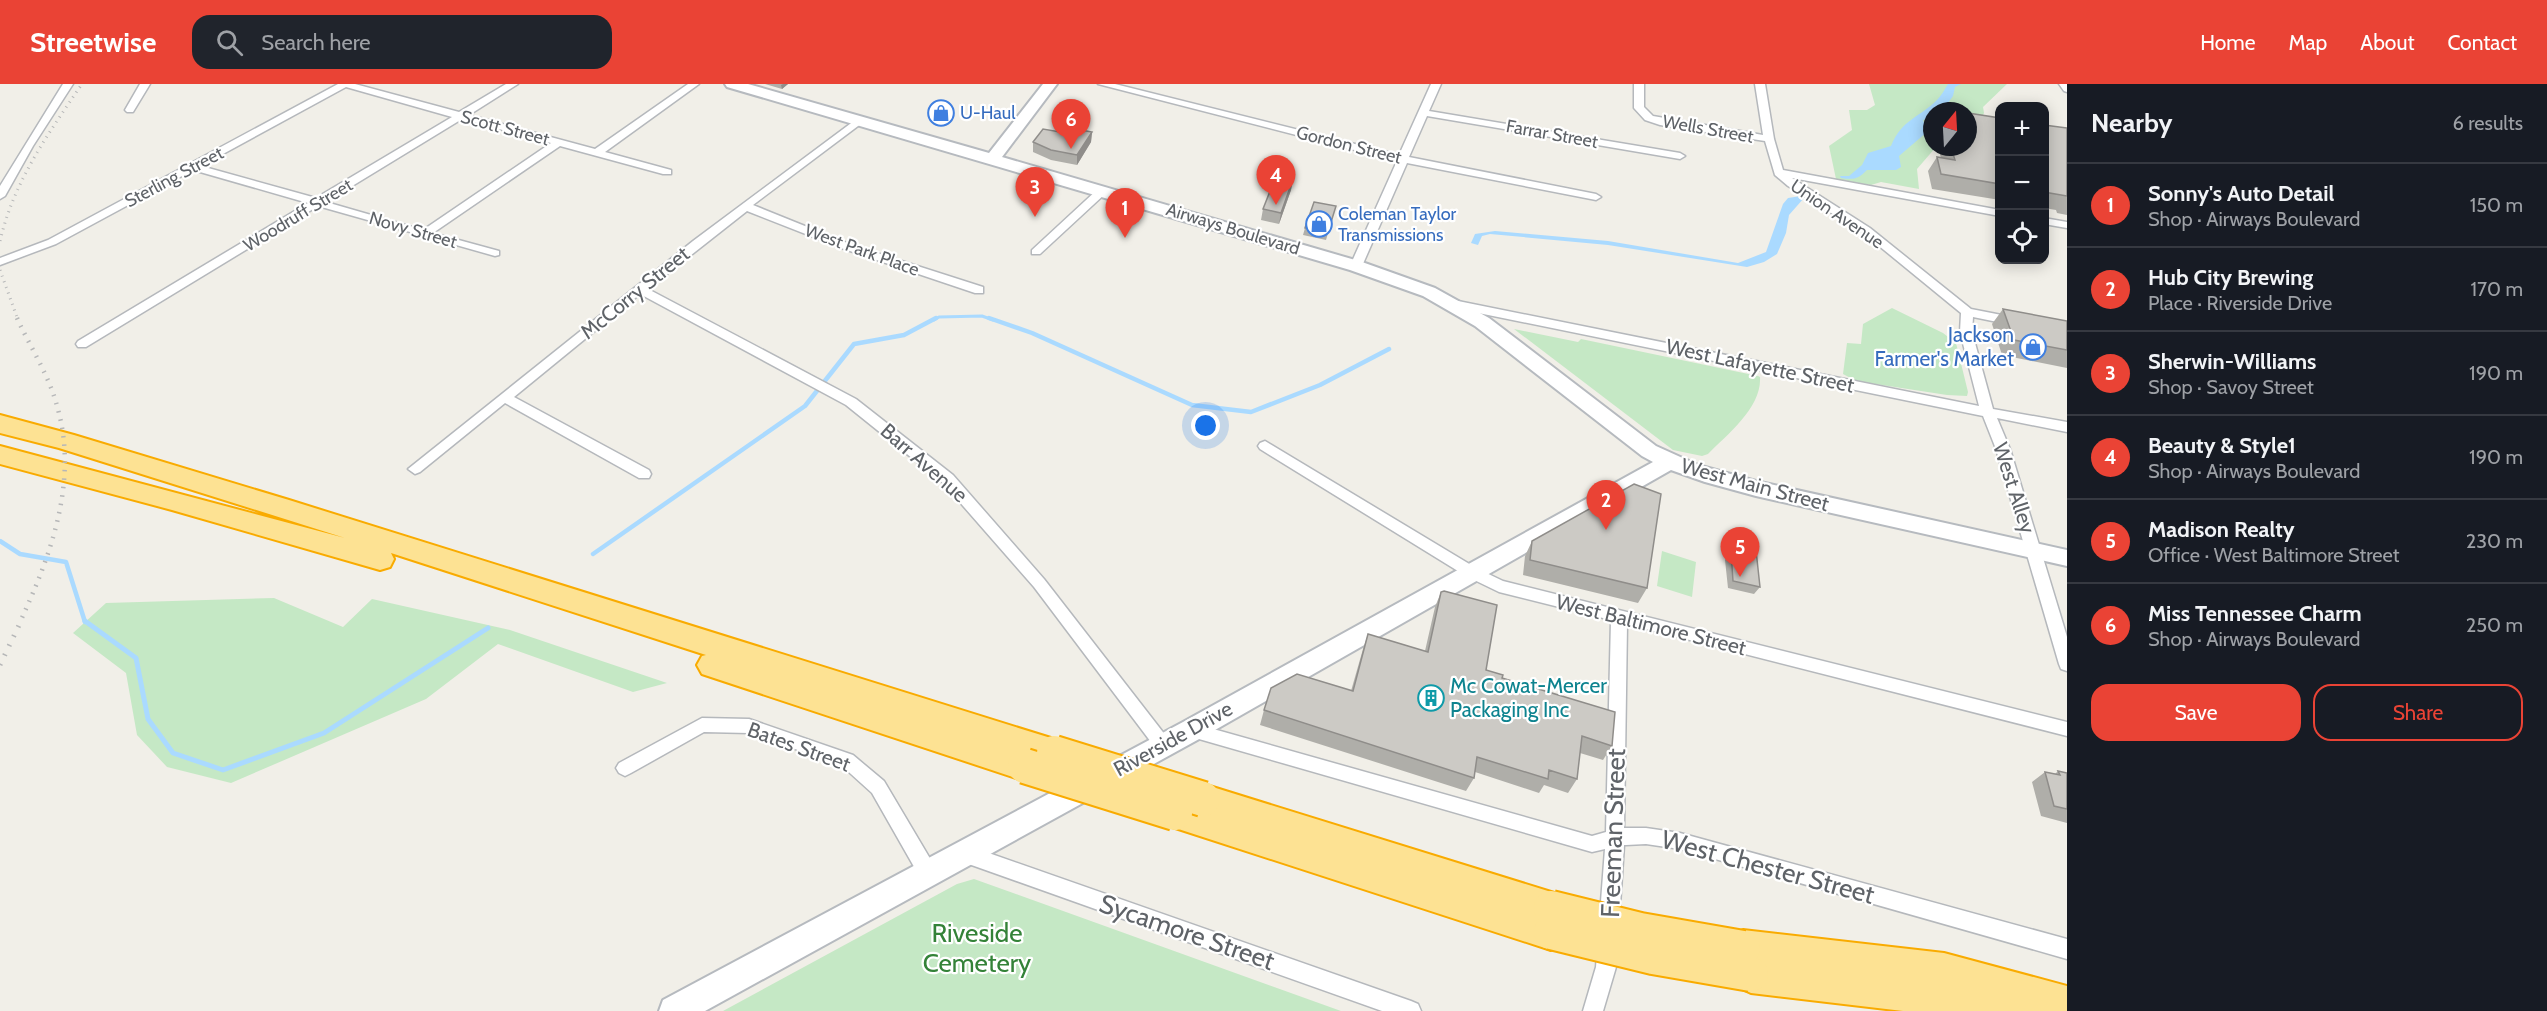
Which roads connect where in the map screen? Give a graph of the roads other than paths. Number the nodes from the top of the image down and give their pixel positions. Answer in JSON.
{"nodes":[{"id":1,"x":68,"y":84,"type":"edge"},
{"id":2,"x":145,"y":84,"type":"edge"},
{"id":3,"x":345,"y":84,"type":"edge"},
{"id":4,"x":513,"y":84,"type":"edge"},
{"id":5,"x":694,"y":84,"type":"edge"},
{"id":6,"x":732,"y":84,"type":"edge"},
{"id":7,"x":1050,"y":84,"type":"edge"},
{"id":8,"x":1103,"y":84,"type":"edge"},
{"id":9,"x":1435,"y":84,"type":"edge"},
{"id":10,"x":1639,"y":84,"type":"edge"},
{"id":11,"x":1760,"y":84,"type":"edge"},
{"id":12,"x":2064,"y":84,"type":"edge"},
{"id":13,"x":2067,"y":89,"type":"edge"},
{"id":14,"x":130,"y":110,"type":"dead end"},
{"id":15,"x":1424,"y":113,"type":"junction"},
{"id":16,"x":461,"y":116,"type":"junction"},
{"id":17,"x":858,"y":121,"type":"junction"},
{"id":18,"x":1769,"y":139,"type":"junction"},
{"id":19,"x":558,"y":143,"type":"junction"},
{"id":20,"x":597,"y":153,"type":"junction"},
{"id":21,"x":1680,"y":156,"type":"dead end"},
{"id":22,"x":1402,"y":159,"type":"junction"},
{"id":23,"x":992,"y":160,"type":"junction"},
{"id":24,"x":194,"y":167,"type":"junction"},
{"id":25,"x":667,"y":172,"type":"dead end"},
{"id":26,"x":1779,"y":173,"type":"junction"},
{"id":27,"x":1102,"y":191,"type":"junction"},
{"id":28,"x":0,"y":196,"type":"edge"},
{"id":29,"x":1596,"y":197,"type":"dead end"},
{"id":30,"x":321,"y":202,"type":"junction"},
{"id":31,"x":746,"y":206,"type":"junction"},
{"id":32,"x":1995,"y":212,"type":"edge"},
{"id":33,"x":2049,"y":222,"type":"edge"},
{"id":34,"x":2067,"y":225,"type":"edge"},
{"id":35,"x":424,"y":234,"type":"junction"},
{"id":36,"x":1036,"y":252,"type":"dead end"},
{"id":37,"x":495,"y":253,"type":"dead end"},
{"id":38,"x":0,"y":262,"type":"edge"},
{"id":39,"x":1356,"y":266,"type":"junction"},
{"id":40,"x":639,"y":289,"type":"junction"},
{"id":41,"x":979,"y":290,"type":"dead end"},
{"id":42,"x":1453,"y":304,"type":"junction"},
{"id":43,"x":1966,"y":312,"type":"junction"},
{"id":44,"x":2034,"y":325,"type":"edge"},
{"id":45,"x":82,"y":344,"type":"dead end"},
{"id":46,"x":506,"y":398,"type":"junction"},
{"id":47,"x":1986,"y":410,"type":"junction"},
{"id":48,"x":0,"y":424,"type":"edge"},
{"id":49,"x":2067,"y":427,"type":"edge"},
{"id":50,"x":1265,"y":446,"type":"dead end"},
{"id":51,"x":0,"y":455,"type":"edge"},
{"id":52,"x":1669,"y":462,"type":"junction"},
{"id":53,"x":415,"y":469,"type":"dead end"},
{"id":54,"x":644,"y":474,"type":"dead end"},
{"id":55,"x":2034,"y":551,"type":"junction"},
{"id":56,"x":2067,"y":558,"type":"edge"},
{"id":57,"x":1471,"y":572,"type":"junction"},
{"id":58,"x":1619,"y":617,"type":"junction"},
{"id":59,"x":2067,"y":664,"type":"edge"},
{"id":60,"x":2067,"y":729,"type":"edge"},
{"id":61,"x":1192,"y":730,"type":"junction"},
{"id":62,"x":1163,"y":745,"type":"junction"},
{"id":63,"x":1039,"y":759,"type":"junction"},
{"id":64,"x":625,"y":768,"type":"dead end"},
{"id":65,"x":1616,"y":837,"type":"junction"},
{"id":66,"x":963,"y":853,"type":"junction"},
{"id":67,"x":928,"y":873,"type":"junction"},
{"id":68,"x":2067,"y":949,"type":"edge"},
{"id":69,"x":1747,"y":961,"type":"junction"},
{"id":70,"x":2067,"y":1005,"type":"edge"},
{"id":71,"x":674,"y":1011,"type":"edge"},
{"id":72,"x":1411,"y":1011,"type":"edge"},
{"id":73,"x":1593,"y":1011,"type":"edge"},
{"id":74,"x":2002,"y":1011,"type":"edge"}],
"edges":[{"from":1,"to":28,"type":"street"},
{"from":2,"to":14,"type":"street"},
{"from":3,"to":16,"type":"street","name":"Scott Street"},
{"from":3,"to":24,"type":"street","name":"Sterling Street"},
{"from":4,"to":16,"type":"street","name":"Woodruff Street"},
{"from":5,"to":20,"type":"street"},
{"from":6,"to":17,"type":"main road","name":"Airways Boulevard"},
{"from":7,"to":23,"type":"main road"},
{"from":8,"to":22,"type":"street","name":"Gordon Street"},
{"from":9,"to":15,"type":"street"},
{"from":10,"to":18,"type":"street","name":"Wells Street"},
{"from":11,"to":18,"type":"street","name":"Union Avenue"},
{"from":12,"to":13,"type":"street"},
{"from":15,"to":21,"type":"street","name":"Farrar Street"},
{"from":15,"to":22,"type":"street"},
{"from":16,"to":19,"type":"street","name":"Scott Street"},
{"from":16,"to":30,"type":"street","name":"Woodruff Street"},
{"from":17,"to":23,"type":"main road","name":"Airways Boulevard"},
{"from":17,"to":31,"type":"street","name":"McCorry Street"},
{"from":18,"to":26,"type":"street","name":"Union Avenue"},
{"from":19,"to":20,"type":"street","name":"Scott Street"},
{"from":19,"to":35,"type":"street"},
{"from":20,"to":25,"type":"street","name":"Scott Street"},
{"from":22,"to":29,"type":"street","name":"Gordon Street"},
{"from":22,"to":39,"type":"street"},
{"from":23,"to":27,"type":"main road","name":"Airways Boulevard"},
{"from":24,"to":30,"type":"street","name":"Novy Street"},
{"from":24,"to":38,"type":"street","name":"Sterling Street"},
{"from":26,"to":32,"type":"street"},
{"from":26,"to":43,"type":"street","name":"Union Avenue"},
{"from":27,"to":36,"type":"street"},
{"from":27,"to":39,"type":"main road","name":"Airways Boulevard"},
{"from":30,"to":35,"type":"street","name":"Novy Street"},
{"from":30,"to":45,"type":"street","name":"Woodruff Street"},
{"from":31,"to":40,"type":"street","name":"McCorry Street"},
{"from":31,"to":41,"type":"street","name":"West Park Place"},
{"from":33,"to":34,"type":"street"},
{"from":35,"to":37,"type":"street","name":"Novy Street"},
{"from":39,"to":42,"type":"main road","name":"Airways Boulevard"},
{"from":40,"to":46,"type":"street","name":"McCorry Street"},
{"from":40,"to":62,"type":"street","name":"Barr Avenue"},
{"from":42,"to":47,"type":"street","name":"West Lafayette Street"},
{"from":42,"to":52,"type":"main road","name":"West Main Street"},
{"from":43,"to":44,"type":"street"},
{"from":43,"to":47,"type":"street","name":"West Alley"},
{"from":46,"to":53,"type":"street","name":"McCorry Street"},
{"from":46,"to":54,"type":"street"},
{"from":47,"to":49,"type":"street","name":"West Lafayette Street"},
{"from":47,"to":55,"type":"street","name":"West Alley"},
{"from":48,"to":63,"type":"highway"},
{"from":50,"to":57,"type":"street","name":"West Baltimore Street"},
{"from":51,"to":63,"type":"highway"},
{"from":52,"to":55,"type":"main road","name":"West Main Street"},
{"from":52,"to":57,"type":"main road","name":"Riverside Drive"},
{"from":55,"to":56,"type":"main road","name":"West Main Street"},
{"from":55,"to":59,"type":"street","name":"West Alley"},
{"from":57,"to":58,"type":"street","name":"West Baltimore Street"},
{"from":57,"to":61,"type":"main road","name":"Riverside Drive"},
{"from":58,"to":60,"type":"street","name":"West Baltimore Street"},
{"from":58,"to":65,"type":"street","name":"Freeman Street"},
{"from":61,"to":62,"type":"main road","name":"Riverside Drive"},
{"from":61,"to":65,"type":"street","name":"West Chester Street"},
{"from":62,"to":66,"type":"main road","name":"Riverside Drive"},
{"from":63,"to":69,"type":"highway","bridge":true},
{"from":64,"to":67,"type":"street","name":"Bates Street"},
{"from":65,"to":68,"type":"street","name":"West Chester Street"},
{"from":65,"to":73,"type":"street","name":"Freeman Street"},
{"from":66,"to":67,"type":"main road","name":"Riverside Drive"},
{"from":66,"to":72,"type":"street","name":"Sycamore Street"},
{"from":67,"to":71,"type":"main road","name":"Riverside Drive"},
{"from":69,"to":70,"type":"highway"},
{"from":69,"to":74,"type":"highway"}]}
